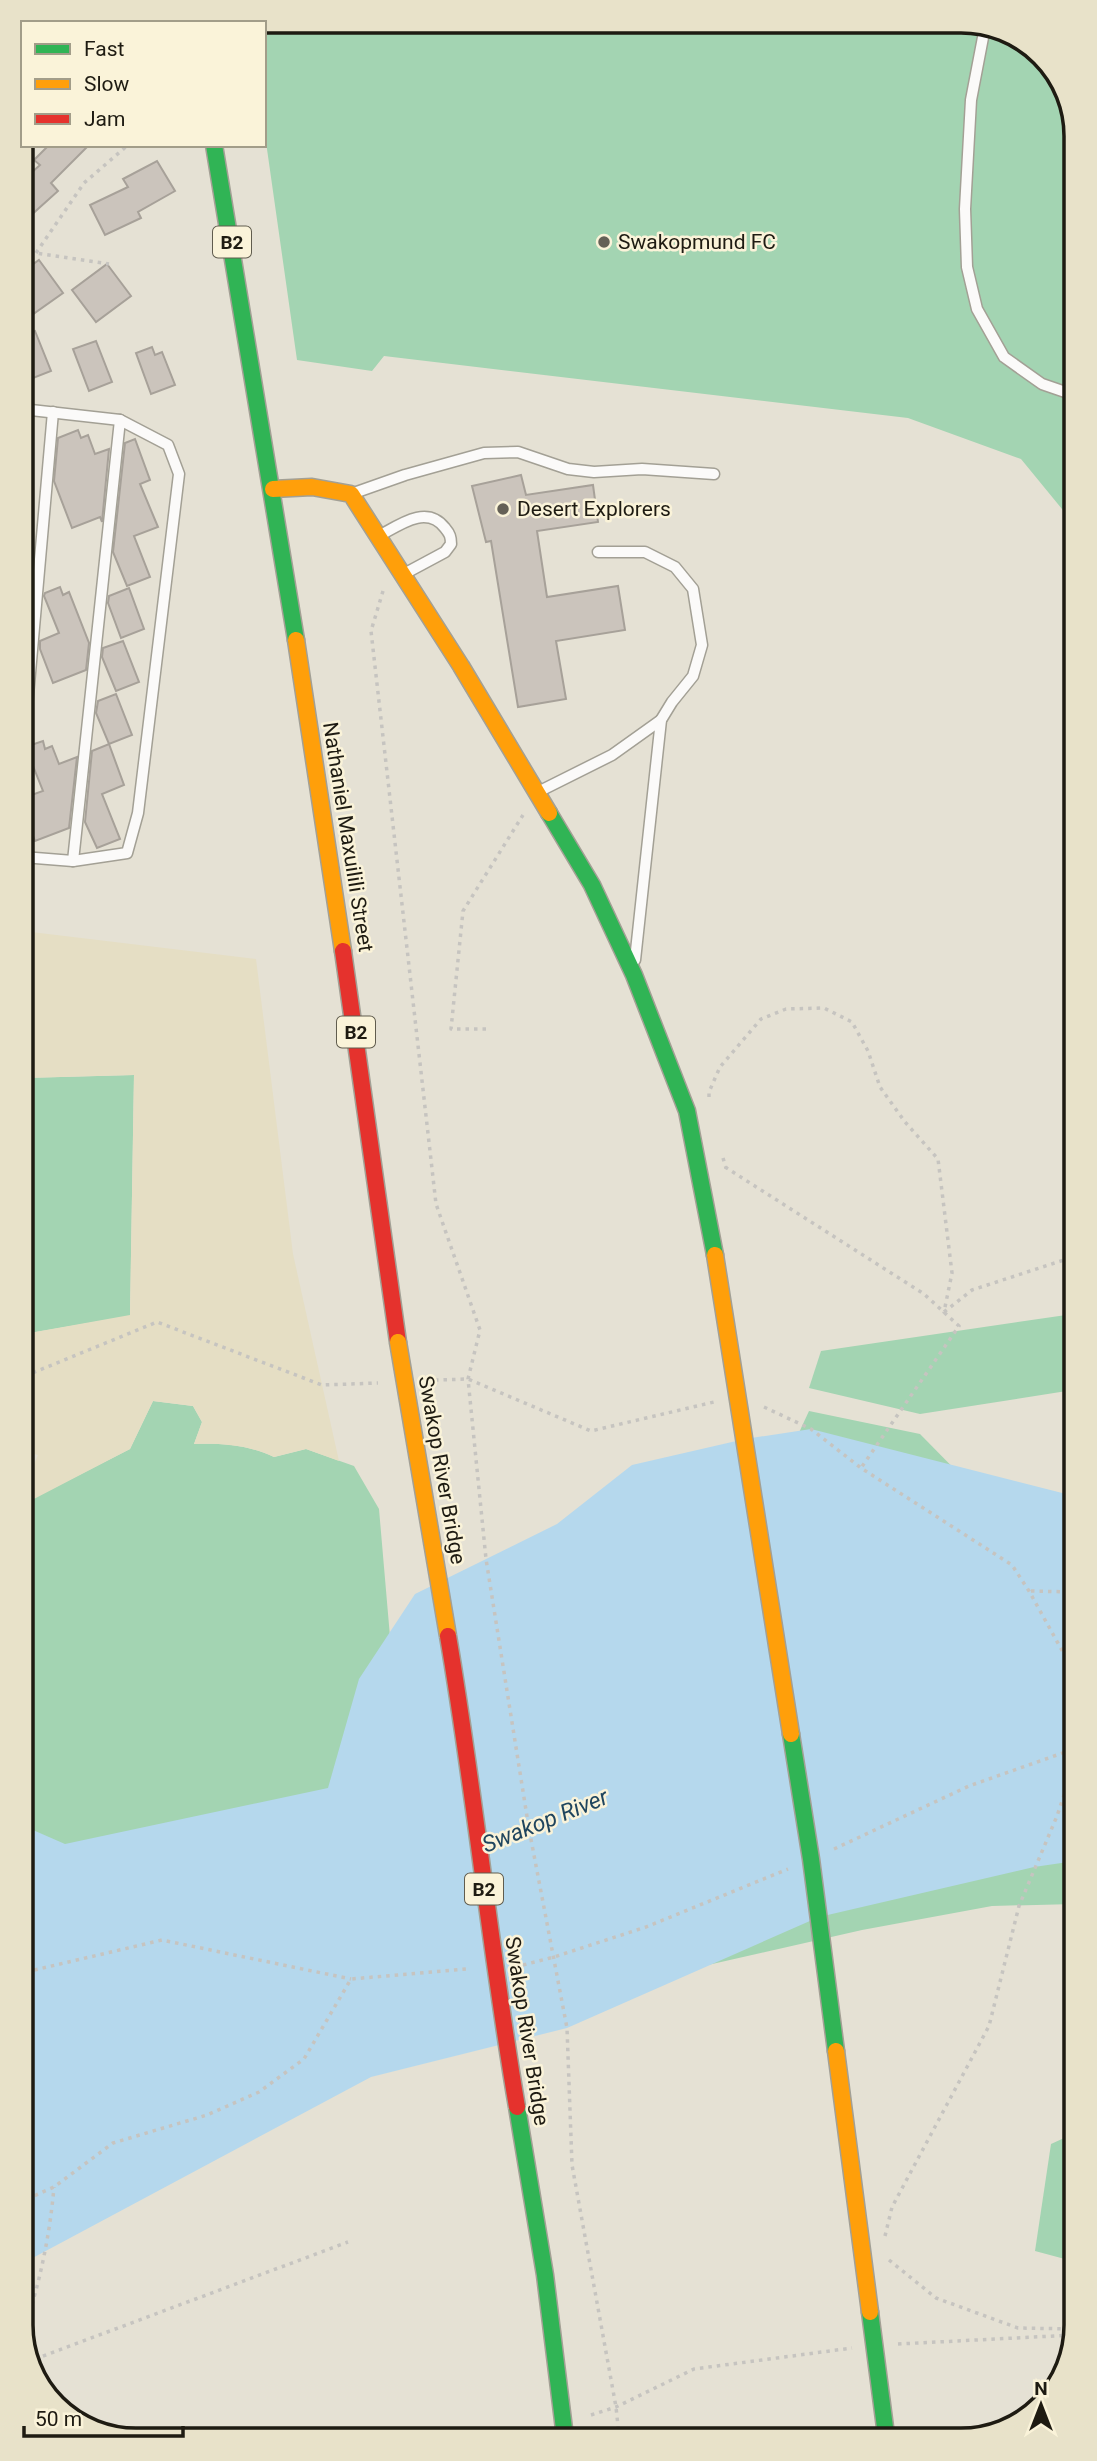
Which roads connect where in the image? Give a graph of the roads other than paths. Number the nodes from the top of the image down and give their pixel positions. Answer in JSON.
{"nodes":[{"id":1,"x":983,"y":36,"type":"edge"},
{"id":2,"x":214,"y":147,"type":"edge"},
{"id":3,"x":229,"y":147,"type":"edge"},
{"id":4,"x":249,"y":339,"type":"junction"},
{"id":5,"x":1064,"y":392,"type":"edge"},
{"id":6,"x":33,"y":410,"type":"edge"},
{"id":7,"x":53,"y":412,"type":"junction"},
{"id":8,"x":120,"y":420,"type":"junction"},
{"id":9,"x":714,"y":474,"type":"dead end"},
{"id":10,"x":273,"y":489,"type":"junction"},
{"id":11,"x":351,"y":494,"type":"junction"},
{"id":12,"x":379,"y":536,"type":"junction"},
{"id":13,"x":598,"y":552,"type":"dead end"},
{"id":14,"x":403,"y":574,"type":"junction"},
{"id":15,"x":33,"y":639,"type":"edge"},
{"id":16,"x":661,"y":720,"type":"junction"},
{"id":17,"x":537,"y":793,"type":"junction"},
{"id":18,"x":33,"y":858,"type":"edge"},
{"id":19,"x":73,"y":861,"type":"junction"},
{"id":20,"x":634,"y":975,"type":"junction"},
{"id":21,"x":398,"y":1342,"type":"joint"},
{"id":22,"x":564,"y":2428,"type":"edge"},
{"id":23,"x":885,"y":2428,"type":"edge"}],
"edges":[{"from":1,"to":5,"type":"lane"},
{"from":2,"to":4,"type":"main road","name":"Nathaniel Maxuilili Street","number":"B2"},
{"from":3,"to":4,"type":"main road","name":"Nathaniel Maxuilili Street","number":"B2"},
{"from":4,"to":10,"type":"main road","name":"Nathaniel Maxuilili Street","number":"B2"},
{"from":6,"to":7,"type":"lane"},
{"from":7,"to":8,"type":"lane"},
{"from":7,"to":15,"type":"lane"},
{"from":8,"to":19,"type":"lane"},
{"from":8,"to":19,"type":"lane"},
{"from":9,"to":11,"type":"lane"},
{"from":10,"to":11,"type":"main road"},
{"from":10,"to":21,"type":"main road","name":"Nathaniel Maxuilili Street","number":"B2"},
{"from":11,"to":12,"type":"main road"},
{"from":12,"to":14,"type":"main road"},
{"from":12,"to":14,"type":"lane"},
{"from":13,"to":16,"type":"lane"},
{"from":14,"to":17,"type":"main road"},
{"from":16,"to":17,"type":"lane"},
{"from":16,"to":20,"type":"lane"},
{"from":17,"to":20,"type":"main road"},
{"from":18,"to":19,"type":"lane"},
{"from":20,"to":23,"type":"main road"},
{"from":21,"to":22,"type":"main road","name":"Swakop River Bridge","number":"B2","bridge":true}]}
